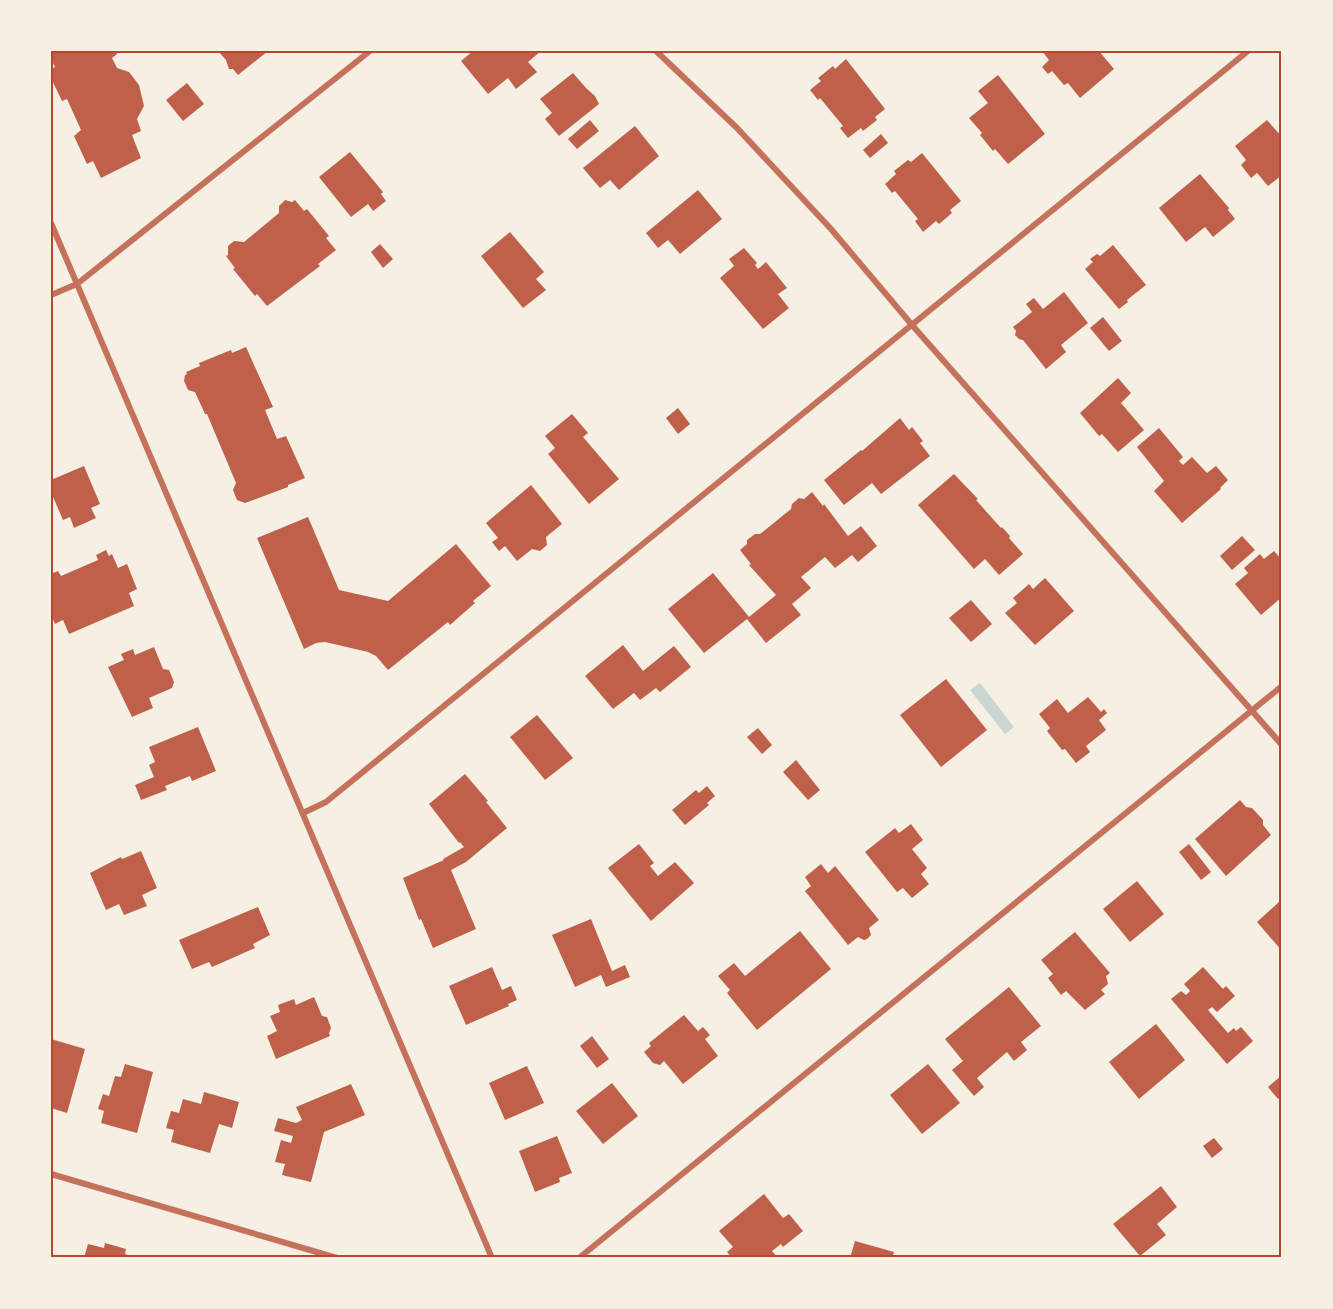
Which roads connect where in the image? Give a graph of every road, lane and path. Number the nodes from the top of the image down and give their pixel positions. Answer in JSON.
{"nodes":[{"id":1,"x":370,"y":51,"type":"edge"},
{"id":2,"x":656,"y":51,"type":"edge"},
{"id":3,"x":1248,"y":51,"type":"edge"},
{"id":4,"x":51,"y":223,"type":"edge"},
{"id":5,"x":76,"y":284,"type":"junction"},
{"id":6,"x":51,"y":295,"type":"edge"},
{"id":7,"x":912,"y":325,"type":"junction"},
{"id":8,"x":1282,"y":686,"type":"edge"},
{"id":9,"x":1252,"y":711,"type":"junction"},
{"id":10,"x":1282,"y":745,"type":"edge"},
{"id":11,"x":303,"y":813,"type":"junction"},
{"id":12,"x":51,"y":1174,"type":"edge"},
{"id":13,"x":337,"y":1258,"type":"edge"},
{"id":14,"x":492,"y":1258,"type":"edge"},
{"id":15,"x":579,"y":1258,"type":"edge"}],
"edges":[{"from":1,"to":5,"type":"street"},
{"from":2,"to":7,"type":"street"},
{"from":3,"to":7,"type":"street"},
{"from":4,"to":5,"type":"street"},
{"from":5,"to":6,"type":"street"},
{"from":5,"to":11,"type":"street"},
{"from":7,"to":9,"type":"street"},
{"from":7,"to":11,"type":"street"},
{"from":8,"to":9,"type":"street"},
{"from":9,"to":10,"type":"street"},
{"from":9,"to":15,"type":"street"},
{"from":11,"to":14,"type":"street"},
{"from":12,"to":13,"type":"street"}]}
